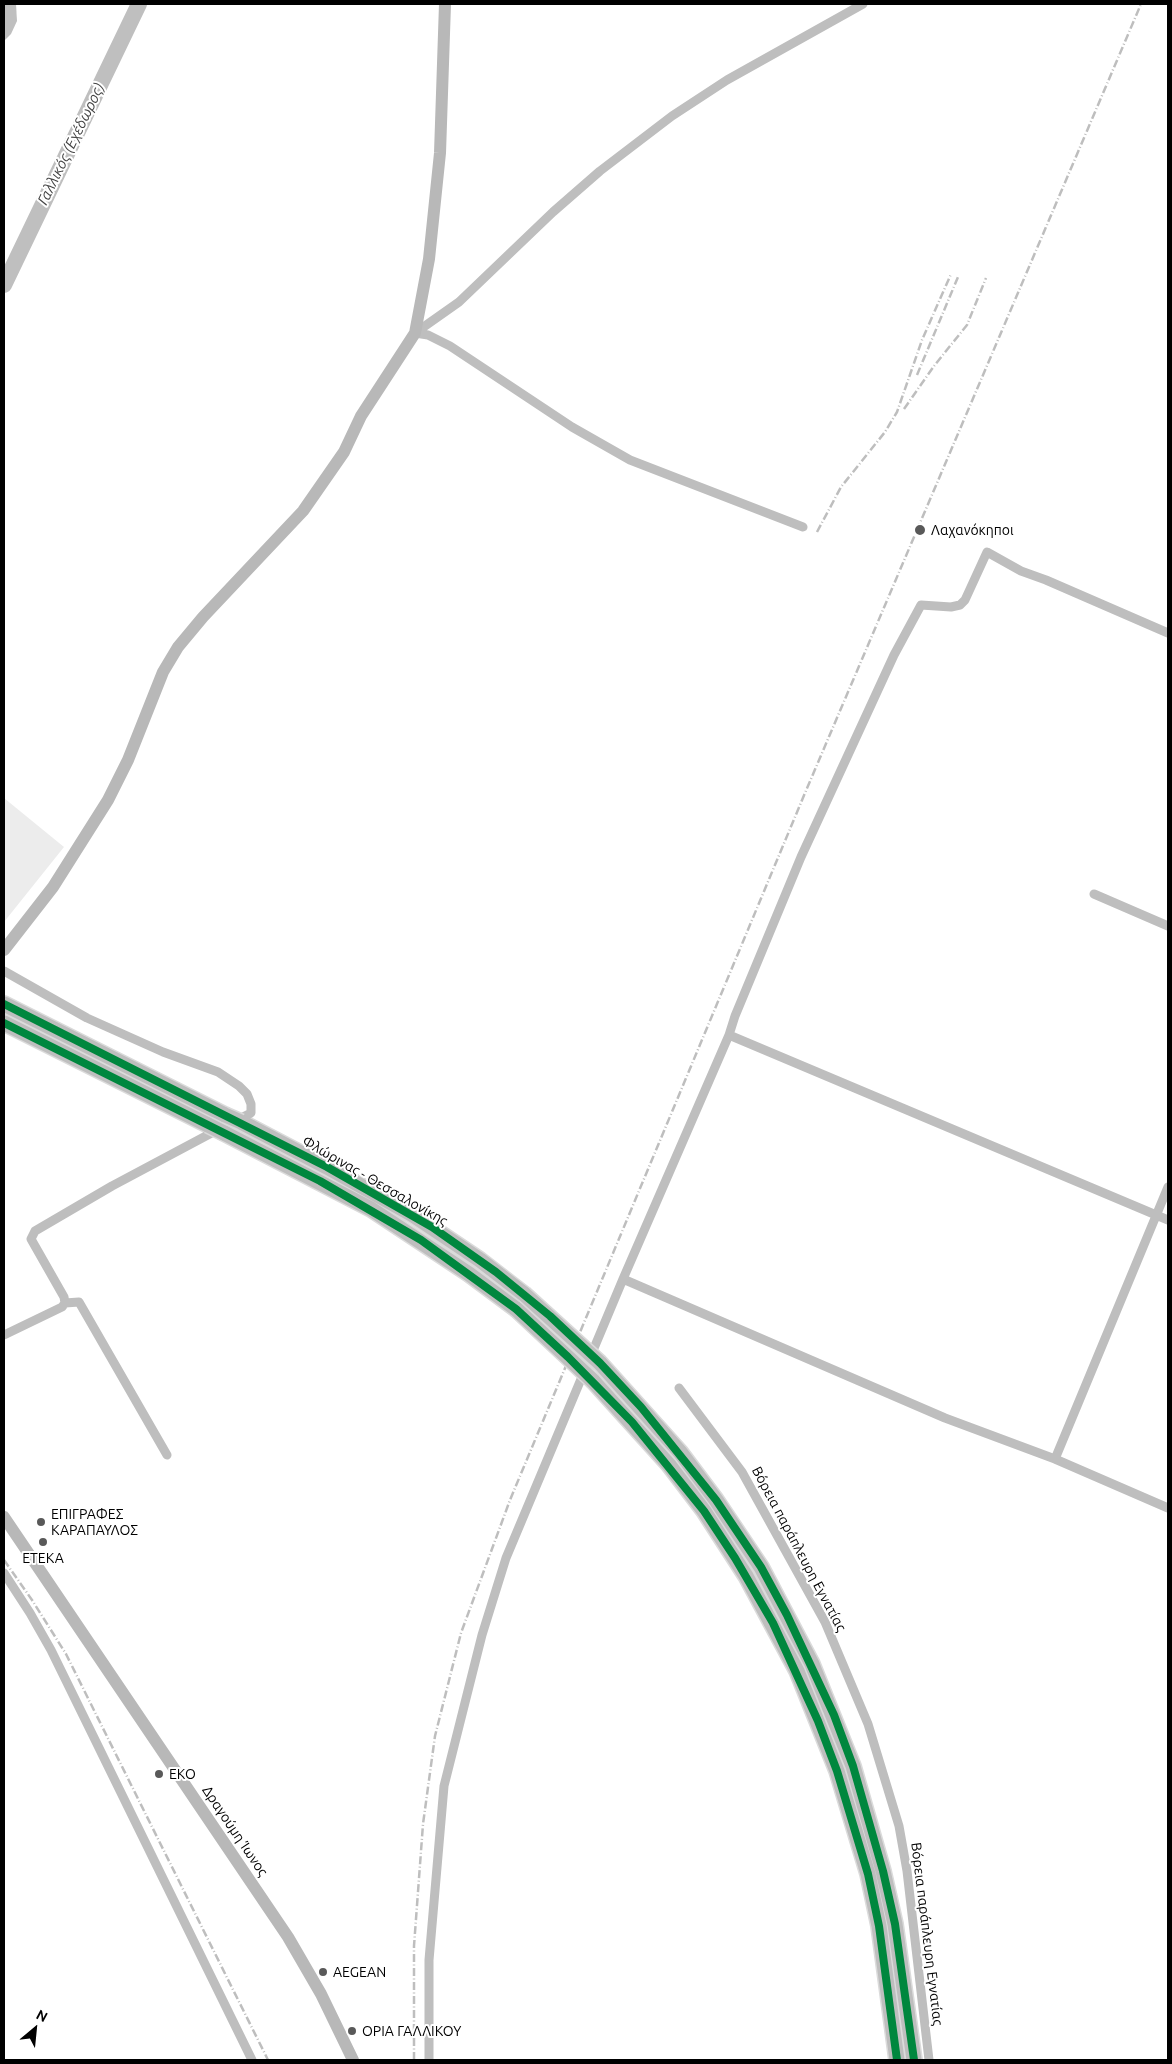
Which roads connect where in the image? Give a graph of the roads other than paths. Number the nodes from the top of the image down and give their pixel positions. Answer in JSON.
{"nodes":[{"id":1,"x":444,"y":4,"type":"edge"},
{"id":2,"x":863,"y":4,"type":"edge"},
{"id":3,"x":415,"y":333,"type":"junction"},
{"id":4,"x":803,"y":527,"type":"dead end"},
{"id":5,"x":1168,"y":634,"type":"edge"},
{"id":6,"x":1094,"y":894,"type":"dead end"},
{"id":7,"x":1168,"y":926,"type":"edge"},
{"id":8,"x":4,"y":950,"type":"edge"},
{"id":9,"x":4,"y":971,"type":"edge"},
{"id":10,"x":4,"y":1004,"type":"edge"},
{"id":11,"x":4,"y":1023,"type":"edge"},
{"id":12,"x":730,"y":1035,"type":"junction"},
{"id":13,"x":1168,"y":1187,"type":"edge"},
{"id":14,"x":1156,"y":1215,"type":"junction"},
{"id":15,"x":1168,"y":1220,"type":"edge"},
{"id":16,"x":623,"y":1279,"type":"junction"},
{"id":17,"x":65,"y":1303,"type":"junction"},
{"id":18,"x":4,"y":1336,"type":"edge"},
{"id":19,"x":679,"y":1388,"type":"dead end"},
{"id":20,"x":167,"y":1455,"type":"dead end"},
{"id":21,"x":1055,"y":1459,"type":"junction"},
{"id":22,"x":1168,"y":1508,"type":"edge"},
{"id":23,"x":4,"y":1517,"type":"edge"},
{"id":24,"x":4,"y":1573,"type":"edge"},
{"id":25,"x":252,"y":2060,"type":"edge"},
{"id":26,"x":353,"y":2060,"type":"edge"},
{"id":27,"x":429,"y":2060,"type":"edge"},
{"id":28,"x":897,"y":2060,"type":"edge"},
{"id":29,"x":914,"y":2060,"type":"edge"},
{"id":30,"x":929,"y":2060,"type":"edge"}],
"edges":[{"from":1,"to":3,"type":"street"},
{"from":2,"to":3,"type":"street"},
{"from":3,"to":4,"type":"street"},
{"from":3,"to":8,"type":"street"},
{"from":5,"to":12,"type":"street"},
{"from":6,"to":7,"type":"street"},
{"from":9,"to":17,"type":"street"},
{"from":10,"to":29,"type":"main road","name":"Φλώρινας - Θεσσαλονίκης","bridge":true},
{"from":11,"to":28,"type":"main road","name":"Φλώρινας - Θεσσαλονίκης","bridge":true},
{"from":12,"to":14,"type":"street"},
{"from":12,"to":16,"type":"street"},
{"from":13,"to":14,"type":"street"},
{"from":14,"to":15,"type":"street"},
{"from":14,"to":21,"type":"street"},
{"from":16,"to":21,"type":"street"},
{"from":16,"to":27,"type":"street"},
{"from":17,"to":18,"type":"street"},
{"from":17,"to":20,"type":"street"},
{"from":19,"to":30,"type":"street","name":"Βόρεια παράπλευρη Εγνατίας"},
{"from":21,"to":22,"type":"street"},
{"from":23,"to":26,"type":"street","name":"Δραγούμη Ίωνος"},
{"from":24,"to":25,"type":"street"}]}
